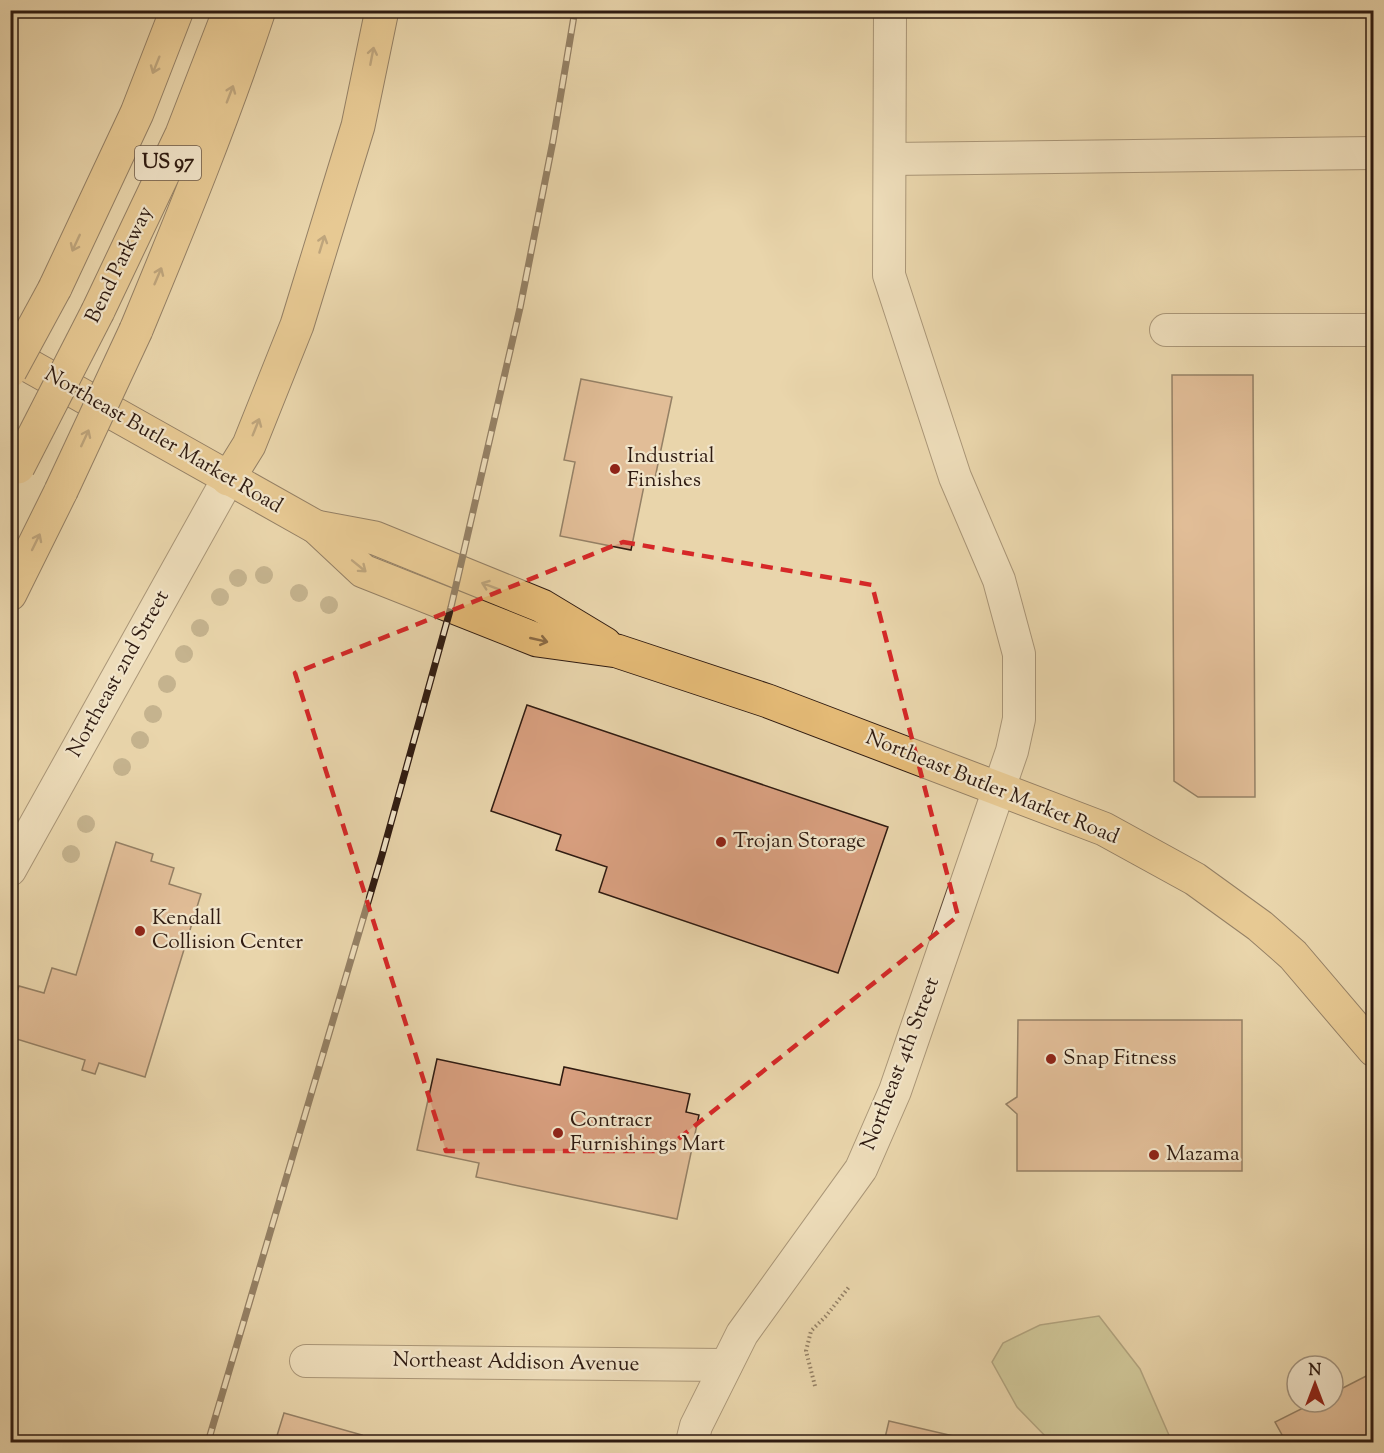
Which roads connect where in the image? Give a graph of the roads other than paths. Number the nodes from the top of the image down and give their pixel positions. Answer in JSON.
{"nodes":[{"id":1,"x":177,"y":10,"type":"edge"},
{"id":2,"x":230,"y":10,"type":"edge"},
{"id":3,"x":259,"y":10,"type":"edge"},
{"id":4,"x":382,"y":10,"type":"edge"},
{"id":5,"x":890,"y":10,"type":"edge"},
{"id":6,"x":1374,"y":153,"type":"edge"},
{"id":7,"x":890,"y":159,"type":"junction"},
{"id":8,"x":1166,"y":330,"type":"dead end"},
{"id":9,"x":1374,"y":330,"type":"edge"},
{"id":10,"x":10,"y":355,"type":"edge"},
{"id":11,"x":10,"y":371,"type":"edge"},
{"id":12,"x":14,"y":473,"type":"edge"},
{"id":13,"x":228,"y":479,"type":"junction"},
{"id":14,"x":10,"y":594,"type":"edge"},
{"id":15,"x":998,"y":790,"type":"junction"},
{"id":16,"x":10,"y":870,"type":"edge"},
{"id":17,"x":1374,"y":1050,"type":"edge"},
{"id":18,"x":306,"y":1361,"type":"dead end"},
{"id":19,"x":726,"y":1365,"type":"junction"},
{"id":20,"x":692,"y":1443,"type":"edge"}],
"edges":[{"from":1,"to":11,"type":"main road","number":"US 97","one_way":true,"bridge":true},
{"from":2,"to":12,"type":"main road","name":"Bend Parkway","number":"US 97","bridge":true},
{"from":14,"to":3,"type":"main road","one_way":true,"bridge":true},
{"from":13,"to":4,"type":"main road","one_way":true},
{"from":5,"to":7,"type":"street","name":"Northeast 4th Street"},
{"from":6,"to":7,"type":"street"},
{"from":7,"to":15,"type":"street","name":"Northeast 4th Street"},
{"from":8,"to":9,"type":"street"},
{"from":10,"to":13,"type":"main road","name":"Northeast Butler Market Road"},
{"from":13,"to":15,"type":"main road","name":"Northeast Butler Market Road"},
{"from":13,"to":16,"type":"street","name":"Northeast 2nd Street"},
{"from":15,"to":17,"type":"main road","name":"Northeast Butler Market Road"},
{"from":15,"to":19,"type":"street","name":"Northeast 4th Street"},
{"from":18,"to":19,"type":"street","name":"Northeast Addison Avenue"},
{"from":19,"to":20,"type":"street","name":"Northeast 4th Street"}]}
